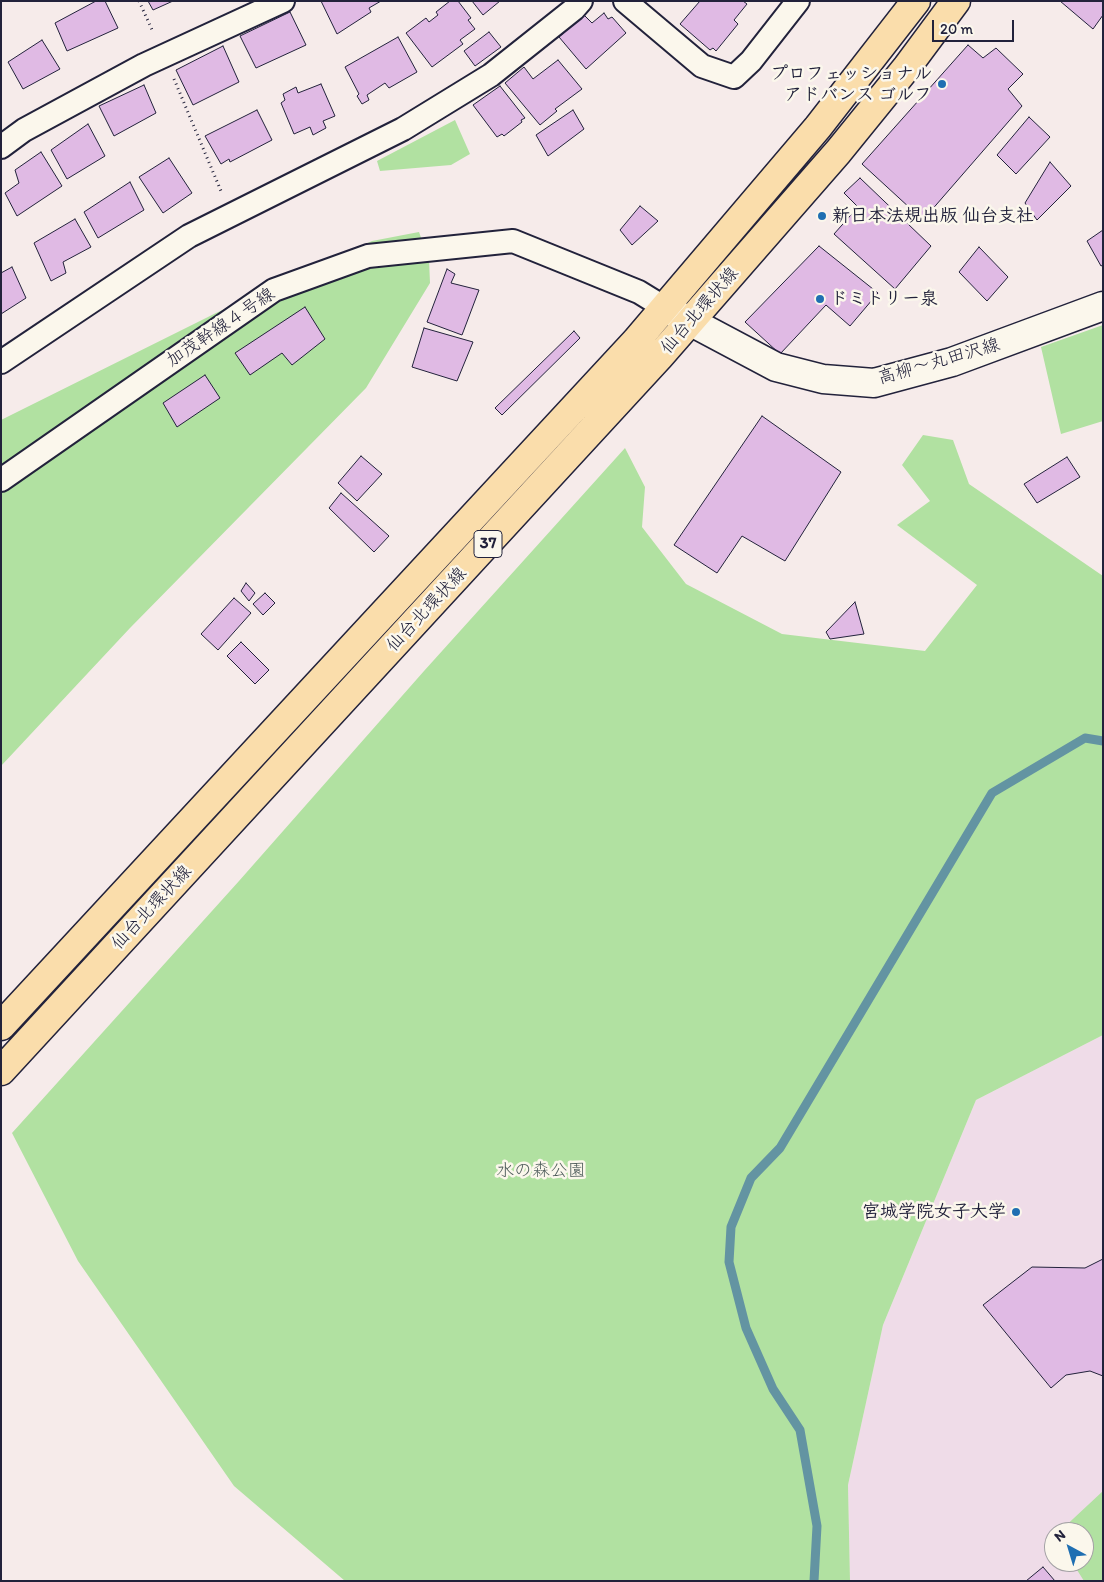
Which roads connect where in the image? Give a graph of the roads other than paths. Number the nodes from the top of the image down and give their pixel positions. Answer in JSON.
{"nodes":[{"id":1,"x":283,"y":1,"type":"edge"},
{"id":2,"x":581,"y":1,"type":"edge"},
{"id":3,"x":625,"y":1,"type":"edge"},
{"id":4,"x":798,"y":1,"type":"edge"},
{"id":5,"x":916,"y":1,"type":"edge"},
{"id":6,"x":956,"y":1,"type":"edge"},
{"id":7,"x":1,"y":146,"type":"edge"},
{"id":8,"x":1103,"y":306,"type":"edge"},
{"id":9,"x":665,"y":308,"type":"junction"},
{"id":10,"x":691,"y":321,"type":"junction"},
{"id":11,"x":1,"y":362,"type":"edge"},
{"id":12,"x":1,"y":480,"type":"edge"},
{"id":13,"x":1,"y":1026,"type":"edge"},
{"id":14,"x":1,"y":1071,"type":"edge"}],
"edges":[{"from":1,"to":7,"type":"street"},
{"from":2,"to":11,"type":"street"},
{"from":3,"to":4,"type":"street"},
{"from":5,"to":9,"type":"main road","name":"仙台北環状線","number":"37"},
{"from":6,"to":10,"type":"main road","name":"仙台北環状線","number":"37"},
{"from":8,"to":10,"type":"street","name":"高柳～丸田沢線"},
{"from":9,"to":10,"type":"street","name":"高柳～丸田沢線"},
{"from":9,"to":12,"type":"street","name":"加茂幹線４号線"},
{"from":9,"to":13,"type":"main road","name":"仙台北環状線","number":"37"},
{"from":10,"to":14,"type":"main road","name":"仙台北環状線","number":"37"}]}
